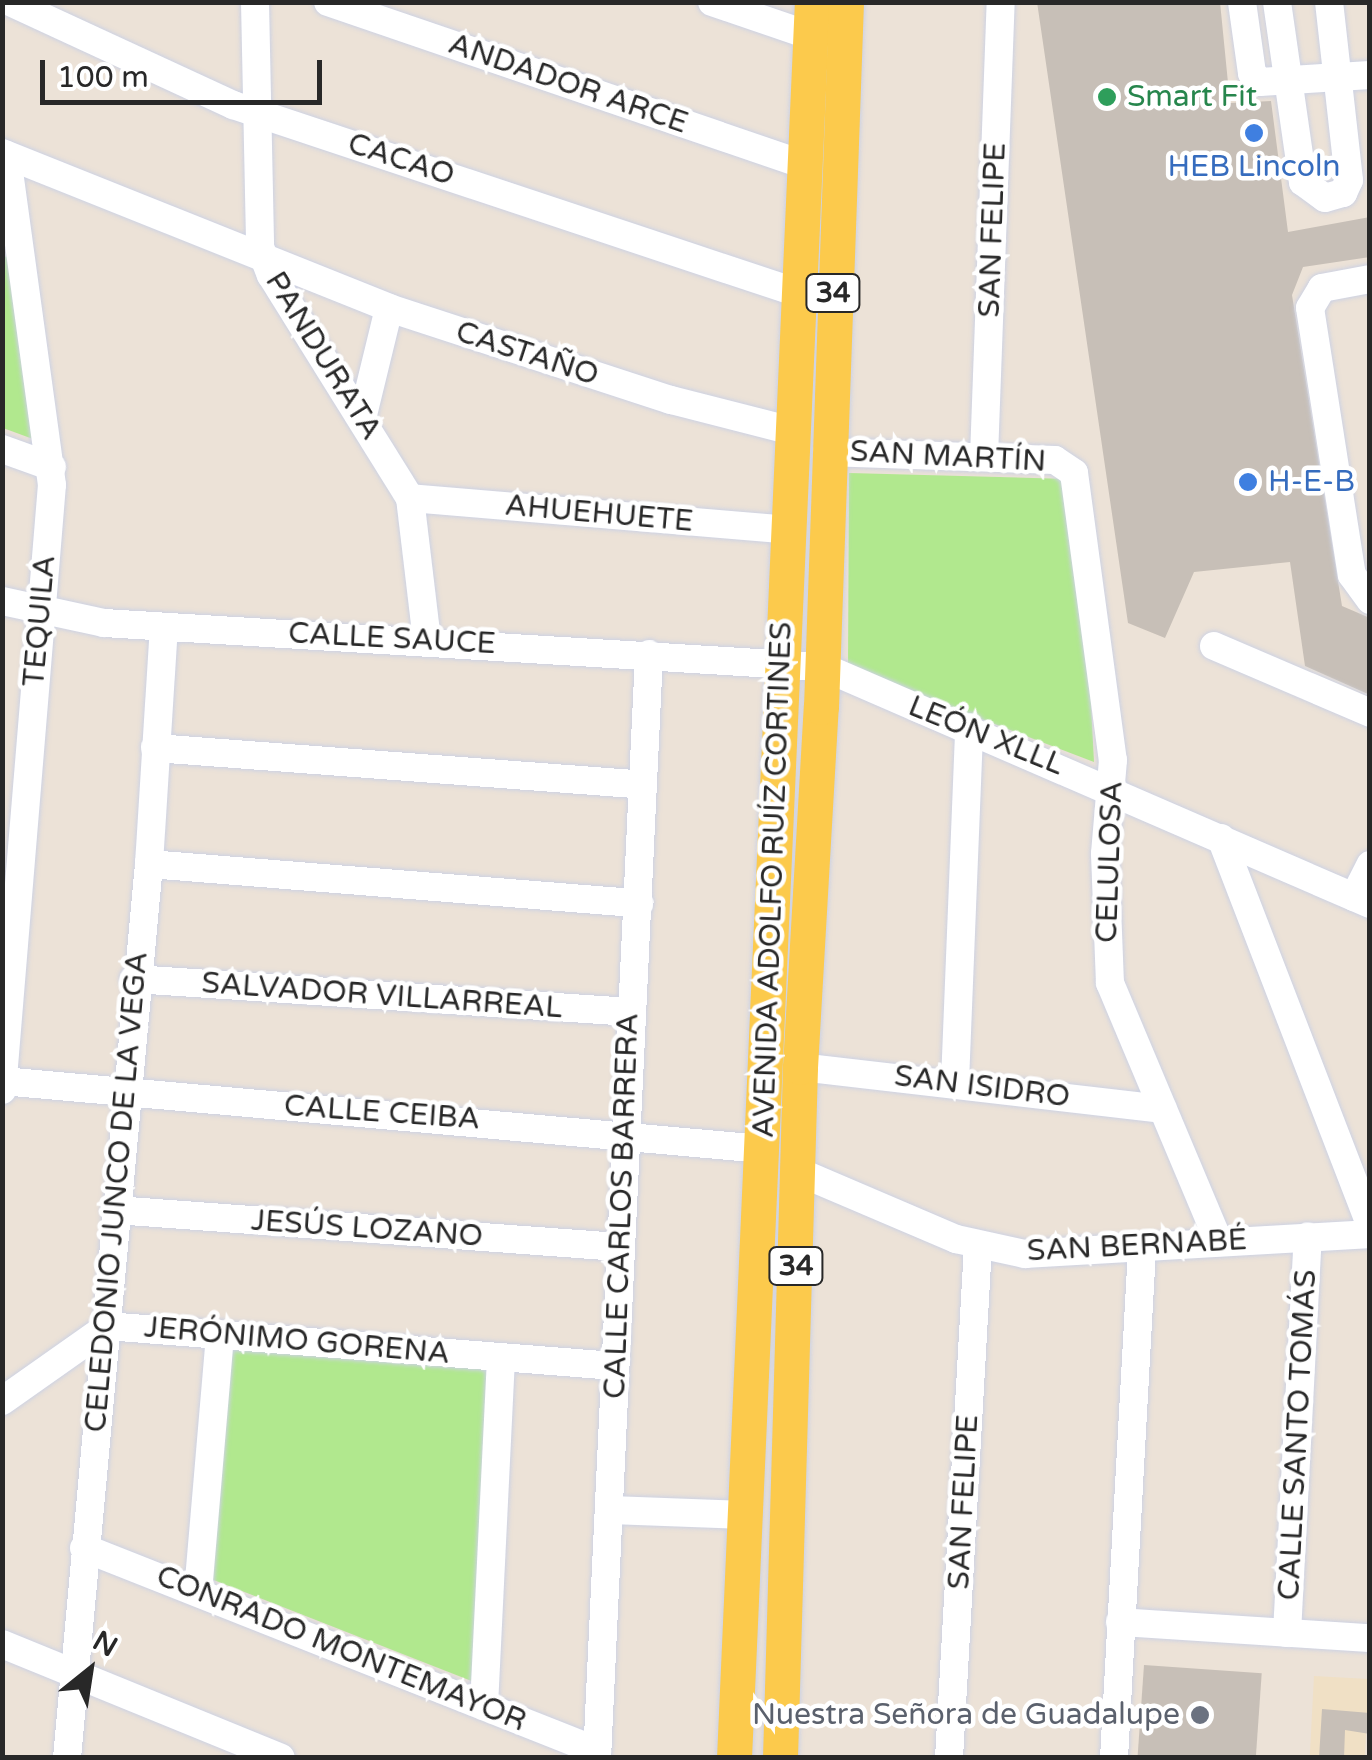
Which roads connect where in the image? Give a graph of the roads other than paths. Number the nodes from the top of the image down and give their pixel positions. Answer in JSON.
{"nodes":[{"id":1,"x":10,"y":2,"type":"edge"},
{"id":2,"x":255,"y":2,"type":"edge"},
{"id":3,"x":328,"y":2,"type":"edge"},
{"id":4,"x":712,"y":2,"type":"edge"},
{"id":5,"x":846,"y":2,"type":"edge"},
{"id":6,"x":1001,"y":2,"type":"edge"},
{"id":7,"x":1242,"y":2,"type":"edge"},
{"id":8,"x":1276,"y":2,"type":"edge"},
{"id":9,"x":1329,"y":2,"type":"edge"},
{"id":10,"x":812,"y":19,"type":"edge"},
{"id":11,"x":1370,"y":75,"type":"edge"},
{"id":12,"x":1335,"y":79,"type":"junction"},
{"id":13,"x":1286,"y":82,"type":"junction"},
{"id":14,"x":259,"y":114,"type":"junction"},
{"id":15,"x":5,"y":154,"type":"edge"},
{"id":16,"x":808,"y":166,"type":"junction"},
{"id":17,"x":12,"y":242,"type":"edge"},
{"id":18,"x":265,"y":264,"type":"junction"},
{"id":19,"x":1370,"y":279,"type":"edge"},
{"id":20,"x":800,"y":294,"type":"junction"},
{"id":21,"x":389,"y":308,"type":"junction"},
{"id":22,"x":362,"y":419,"type":"junction"},
{"id":23,"x":794,"y":431,"type":"junction"},
{"id":24,"x":2,"y":449,"type":"edge"},
{"id":25,"x":827,"y":452,"type":"junction"},
{"id":26,"x":984,"y":458,"type":"junction"},
{"id":27,"x":1068,"y":465,"type":"joint"},
{"id":28,"x":52,"y":467,"type":"junction"},
{"id":29,"x":410,"y":498,"type":"junction"},
{"id":30,"x":788,"y":530,"type":"junction"},
{"id":31,"x":1370,"y":600,"type":"edge"},
{"id":32,"x":2,"y":601,"type":"edge"},
{"id":33,"x":41,"y":612,"type":"junction"},
{"id":34,"x":164,"y":627,"type":"junction"},
{"id":35,"x":427,"y":640,"type":"junction"},
{"id":36,"x":1214,"y":646,"type":"dead end"},
{"id":37,"x":648,"y":654,"type":"junction"},
{"id":38,"x":783,"y":662,"type":"junction"},
{"id":39,"x":822,"y":667,"type":"junction"},
{"id":40,"x":1370,"y":713,"type":"edge"},
{"id":41,"x":970,"y":727,"type":"junction"},
{"id":42,"x":155,"y":748,"type":"junction"},
{"id":43,"x":16,"y":768,"type":"edge"},
{"id":44,"x":643,"y":785,"type":"junction"},
{"id":45,"x":1111,"y":788,"type":"junction"},
{"id":46,"x":1221,"y":838,"type":"junction"},
{"id":47,"x":149,"y":864,"type":"junction"},
{"id":48,"x":1370,"y":865,"type":"edge"},
{"id":49,"x":1362,"y":900,"type":"edge"},
{"id":50,"x":639,"y":903,"type":"junction"},
{"id":51,"x":9,"y":919,"type":"edge"},
{"id":52,"x":134,"y":980,"type":"junction"},
{"id":53,"x":630,"y":1012,"type":"junction"},
{"id":54,"x":800,"y":1067,"type":"junction"},
{"id":55,"x":3,"y":1081,"type":"edge"},
{"id":56,"x":955,"y":1082,"type":"junction"},
{"id":57,"x":2,"y":1090,"type":"edge"},
{"id":58,"x":126,"y":1096,"type":"junction"},
{"id":59,"x":1163,"y":1109,"type":"junction"},
{"id":60,"x":630,"y":1134,"type":"junction"},
{"id":61,"x":762,"y":1149,"type":"junction"},
{"id":62,"x":800,"y":1172,"type":"junction"},
{"id":63,"x":115,"y":1210,"type":"junction"},
{"id":64,"x":1370,"y":1225,"type":"edge"},
{"id":65,"x":1370,"y":1234,"type":"edge"},
{"id":66,"x":1308,"y":1237,"type":"junction"},
{"id":67,"x":1219,"y":1242,"type":"junction"},
{"id":68,"x":978,"y":1246,"type":"junction"},
{"id":69,"x":619,"y":1248,"type":"junction"},
{"id":70,"x":1142,"y":1249,"type":"junction"},
{"id":71,"x":104,"y":1329,"type":"junction"},
{"id":72,"x":220,"y":1334,"type":"junction"},
{"id":73,"x":501,"y":1358,"type":"junction"},
{"id":74,"x":615,"y":1366,"type":"junction"},
{"id":75,"x":2,"y":1401,"type":"edge"},
{"id":76,"x":611,"y":1510,"type":"junction"},
{"id":77,"x":745,"y":1515,"type":"junction"},
{"id":78,"x":84,"y":1548,"type":"junction"},
{"id":79,"x":198,"y":1592,"type":"junction"},
{"id":80,"x":1120,"y":1622,"type":"junction"},
{"id":81,"x":1288,"y":1633,"type":"junction"},
{"id":82,"x":1370,"y":1638,"type":"edge"},
{"id":83,"x":2,"y":1644,"type":"edge"},
{"id":84,"x":74,"y":1674,"type":"junction"},
{"id":85,"x":484,"y":1706,"type":"junction"},
{"id":86,"x":598,"y":1754,"type":"edge"},
{"id":87,"x":68,"y":1758,"type":"edge"},
{"id":88,"x":282,"y":1758,"type":"edge"},
{"id":89,"x":734,"y":1758,"type":"edge"},
{"id":90,"x":780,"y":1758,"type":"edge"},
{"id":91,"x":949,"y":1758,"type":"edge"},
{"id":92,"x":1114,"y":1758,"type":"edge"}],
"edges":[{"from":1,"to":14,"type":"street","name":"CACAO"},
{"from":2,"to":14,"type":"street","name":"PANDURATA"},
{"from":3,"to":16,"type":"street","name":"ANDADOR ARCE"},
{"from":4,"to":10,"type":"street"},
{"from":5,"to":25,"type":"main road","name":"AVENIDA ADOLFO RUÍZ CORTINES","number":"34"},
{"from":6,"to":26,"type":"street","name":"SAN FELIPE"},
{"from":7,"to":13,"type":"street"},
{"from":8,"to":13,"type":"street"},
{"from":9,"to":12,"type":"street"},
{"from":10,"to":16,"type":"main road","name":"AVENIDA ADOLFO RUÍZ CORTINES","number":"34"},
{"from":11,"to":12,"type":"street"},
{"from":12,"to":13,"type":"street"},
{"from":12,"to":13,"type":"street"},
{"from":14,"to":18,"type":"street","name":"PANDURATA"},
{"from":14,"to":20,"type":"street","name":"CACAO"},
{"from":15,"to":17,"type":"street","name":"TEQUILA"},
{"from":15,"to":18,"type":"street","name":"CASTAÑO"},
{"from":16,"to":20,"type":"main road","name":"AVENIDA ADOLFO RUÍZ CORTINES","number":"34"},
{"from":17,"to":28,"type":"street","name":"TEQUILA"},
{"from":18,"to":21,"type":"street","name":"CASTAÑO"},
{"from":18,"to":22,"type":"street","name":"PANDURATA"},
{"from":19,"to":31,"type":"street"},
{"from":20,"to":23,"type":"main road","name":"AVENIDA ADOLFO RUÍZ CORTINES","number":"34"},
{"from":21,"to":22,"type":"street"},
{"from":21,"to":23,"type":"street","name":"CASTAÑO"},
{"from":22,"to":29,"type":"street","name":"PANDURATA"},
{"from":23,"to":30,"type":"main road","name":"AVENIDA ADOLFO RUÍZ CORTINES","number":"34"},
{"from":24,"to":28,"type":"street"},
{"from":25,"to":26,"type":"street","name":"SAN MARTÍN"},
{"from":25,"to":39,"type":"main road","name":"AVENIDA ADOLFO RUÍZ CORTINES","number":"34"},
{"from":26,"to":27,"type":"street","name":"SAN MARTÍN"},
{"from":27,"to":45,"type":"street","name":"CELULOSA"},
{"from":28,"to":33,"type":"street","name":"TEQUILA"},
{"from":29,"to":30,"type":"street","name":"AHUEHUETE"},
{"from":29,"to":35,"type":"street","name":"PANDURATA"},
{"from":30,"to":38,"type":"main road","name":"AVENIDA ADOLFO RUÍZ CORTINES","number":"34"},
{"from":32,"to":33,"type":"street","name":"CALLE SAUCE"},
{"from":33,"to":34,"type":"street","name":"CALLE SAUCE"},
{"from":33,"to":43,"type":"street","name":"TEQUILA"},
{"from":34,"to":35,"type":"street","name":"CALLE SAUCE"},
{"from":34,"to":42,"type":"street","name":"CELEDONIO JUNCO DE LA VEGA"},
{"from":35,"to":37,"type":"street","name":"CALLE SAUCE"},
{"from":36,"to":40,"type":"street"},
{"from":37,"to":38,"type":"street","name":"CALLE SAUCE"},
{"from":37,"to":44,"type":"street","name":"CALLE CARLOS BARRERA"},
{"from":38,"to":39,"type":"street","name":"LEÓN XLLL"},
{"from":38,"to":61,"type":"main road","name":"AVENIDA ADOLFO RUÍZ CORTINES","number":"34"},
{"from":39,"to":41,"type":"street","name":"LEÓN XLLL"},
{"from":39,"to":54,"type":"main road","name":"AVENIDA ADOLFO RUÍZ CORTINES","number":"34"},
{"from":41,"to":45,"type":"street","name":"LEÓN XLLL"},
{"from":41,"to":56,"type":"street"},
{"from":42,"to":44,"type":"street"},
{"from":42,"to":47,"type":"street","name":"CELEDONIO JUNCO DE LA VEGA"},
{"from":43,"to":51,"type":"street","name":"TEQUILA"},
{"from":44,"to":50,"type":"street","name":"CALLE CARLOS BARRERA"},
{"from":45,"to":46,"type":"street","name":"LEÓN XLLL"},
{"from":45,"to":59,"type":"street","name":"CELULOSA"},
{"from":46,"to":49,"type":"street","name":"LEÓN XLLL"},
{"from":46,"to":64,"type":"street"},
{"from":47,"to":50,"type":"street"},
{"from":47,"to":52,"type":"street","name":"CELEDONIO JUNCO DE LA VEGA"},
{"from":48,"to":49,"type":"street"},
{"from":50,"to":53,"type":"street","name":"CALLE CARLOS BARRERA"},
{"from":51,"to":55,"type":"street","name":"TEQUILA"},
{"from":52,"to":53,"type":"street","name":"SALVADOR VILLARREAL"},
{"from":52,"to":58,"type":"street","name":"CELEDONIO JUNCO DE LA VEGA"},
{"from":53,"to":60,"type":"street","name":"CALLE CARLOS BARRERA"},
{"from":54,"to":56,"type":"street","name":"SAN ISIDRO"},
{"from":54,"to":62,"type":"main road","name":"AVENIDA ADOLFO RUÍZ CORTINES","number":"34"},
{"from":55,"to":57,"type":"street","name":"TEQUILA"},
{"from":55,"to":58,"type":"street","name":"CALLE CEIBA"},
{"from":56,"to":59,"type":"street","name":"SAN ISIDRO"},
{"from":58,"to":60,"type":"street","name":"CALLE CEIBA"},
{"from":58,"to":63,"type":"street","name":"CELEDONIO JUNCO DE LA VEGA"},
{"from":59,"to":67,"type":"street","name":"CELULOSA"},
{"from":60,"to":61,"type":"street","name":"CALLE CEIBA"},
{"from":60,"to":69,"type":"street","name":"CALLE CARLOS BARRERA"},
{"from":61,"to":77,"type":"main road","name":"AVENIDA ADOLFO RUÍZ CORTINES","number":"34"},
{"from":62,"to":68,"type":"street","name":"SAN BERNABÉ"},
{"from":62,"to":90,"type":"main road","name":"AVENIDA ADOLFO RUÍZ CORTINES","number":"34"},
{"from":63,"to":69,"type":"street","name":"JESÚS LOZANO"},
{"from":63,"to":71,"type":"street","name":"CELEDONIO JUNCO DE LA VEGA"},
{"from":65,"to":66,"type":"street","name":"SAN BERNABÉ"},
{"from":66,"to":67,"type":"street","name":"SAN BERNABÉ"},
{"from":66,"to":81,"type":"street","name":"CALLE SANTO TOMÁS"},
{"from":67,"to":70,"type":"street","name":"SAN BERNABÉ"},
{"from":68,"to":70,"type":"street","name":"SAN BERNABÉ"},
{"from":68,"to":91,"type":"street","name":"SAN FELIPE"},
{"from":69,"to":74,"type":"street","name":"CALLE CARLOS BARRERA"},
{"from":70,"to":80,"type":"street"},
{"from":71,"to":72,"type":"street","name":"JERÓNIMO GORENA"},
{"from":71,"to":75,"type":"street","name":"JERÓNIMO GORENA"},
{"from":71,"to":78,"type":"street","name":"CELEDONIO JUNCO DE LA VEGA"},
{"from":72,"to":73,"type":"street","name":"JERÓNIMO GORENA"},
{"from":72,"to":79,"type":"street"},
{"from":73,"to":74,"type":"street","name":"JERÓNIMO GORENA"},
{"from":73,"to":85,"type":"street"},
{"from":74,"to":76,"type":"street","name":"CALLE CARLOS BARRERA"},
{"from":76,"to":77,"type":"street"},
{"from":76,"to":86,"type":"street","name":"CALLE CARLOS BARRERA"},
{"from":77,"to":89,"type":"main road","name":"AVENIDA ADOLFO RUÍZ CORTINES","number":"34"},
{"from":78,"to":79,"type":"street","name":"CONRADO MONTEMAYOR"},
{"from":78,"to":84,"type":"street","name":"CELEDONIO JUNCO DE LA VEGA"},
{"from":79,"to":85,"type":"street","name":"CONRADO MONTEMAYOR"},
{"from":80,"to":81,"type":"street"},
{"from":80,"to":92,"type":"street"},
{"from":81,"to":82,"type":"street"},
{"from":83,"to":84,"type":"street"},
{"from":84,"to":87,"type":"street","name":"CELEDONIO JUNCO DE LA VEGA"},
{"from":84,"to":88,"type":"street"},
{"from":85,"to":86,"type":"street","name":"CONRADO MONTEMAYOR"}]}
